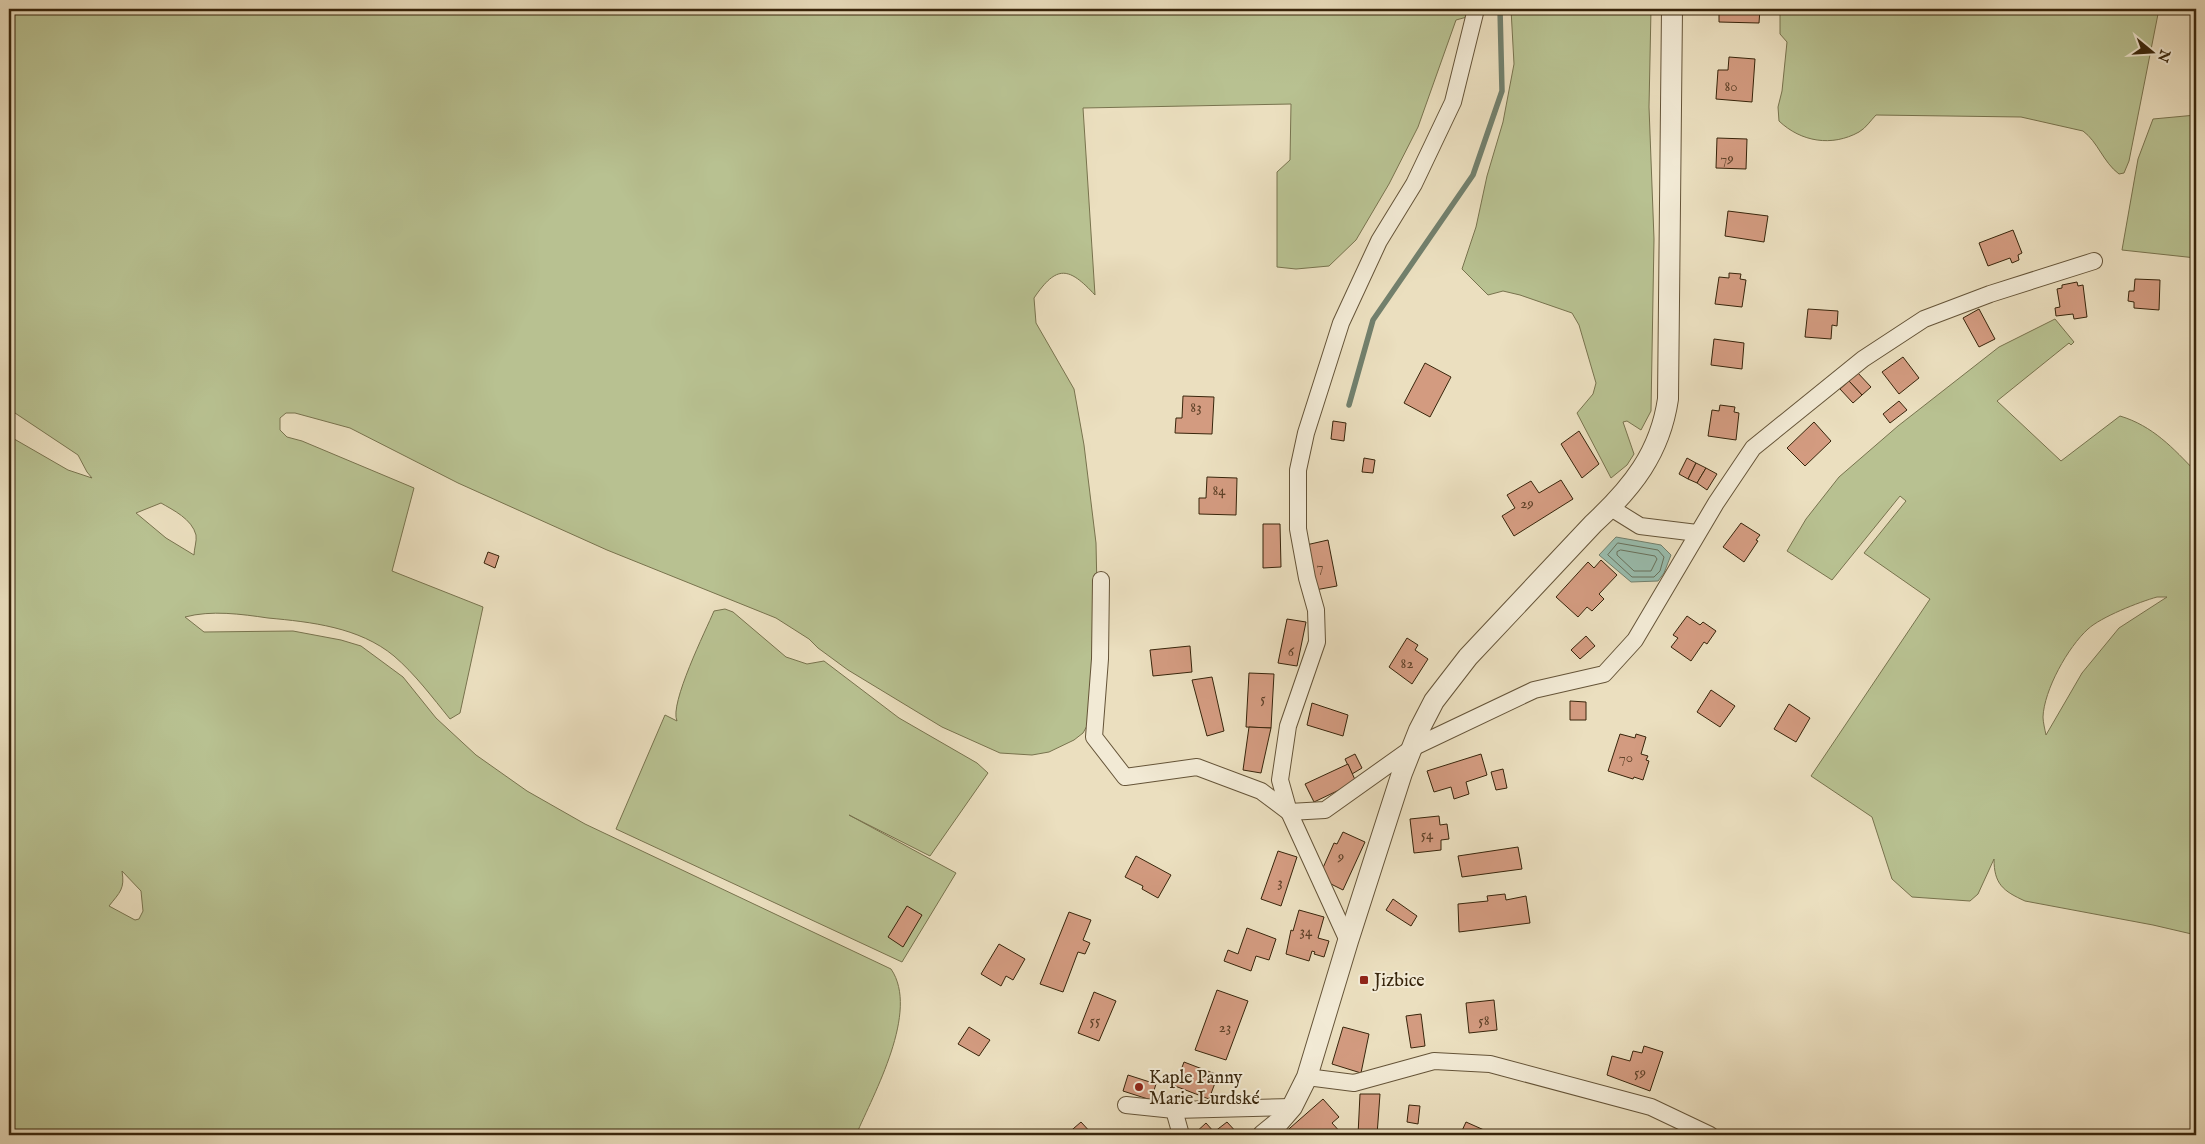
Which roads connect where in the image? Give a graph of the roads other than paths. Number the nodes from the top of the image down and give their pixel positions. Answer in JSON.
{"nodes":[{"id":1,"x":1476,"y":9,"type":"edge"},
{"id":2,"x":1672,"y":9,"type":"edge"},
{"id":3,"x":2094,"y":261,"type":"dead end"},
{"id":4,"x":1611,"y":508,"type":"junction"},
{"id":5,"x":1697,"y":533,"type":"junction"},
{"id":6,"x":1101,"y":580,"type":"dead end"},
{"id":7,"x":1412,"y":748,"type":"junction"},
{"id":8,"x":1289,"y":812,"type":"junction"},
{"id":9,"x":1348,"y":941,"type":"junction"},
{"id":10,"x":1307,"y":1077,"type":"junction"},
{"id":11,"x":1126,"y":1105,"type":"dead end"},
{"id":12,"x":1292,"y":1107,"type":"junction"},
{"id":13,"x":1174,"y":1110,"type":"junction"},
{"id":14,"x":1181,"y":1135,"type":"edge"},
{"id":15,"x":1262,"y":1135,"type":"edge"},
{"id":16,"x":1710,"y":1135,"type":"edge"}],
"edges":[{"from":1,"to":8,"type":"street"},
{"from":2,"to":4,"type":"street"},
{"from":3,"to":5,"type":"street"},
{"from":4,"to":5,"type":"street"},
{"from":4,"to":7,"type":"street"},
{"from":5,"to":7,"type":"street"},
{"from":6,"to":8,"type":"street"},
{"from":7,"to":8,"type":"street"},
{"from":7,"to":9,"type":"street"},
{"from":8,"to":9,"type":"street"},
{"from":9,"to":10,"type":"street"},
{"from":10,"to":12,"type":"street"},
{"from":10,"to":16,"type":"street"},
{"from":11,"to":13,"type":"street"},
{"from":12,"to":13,"type":"street"},
{"from":12,"to":15,"type":"street"},
{"from":13,"to":14,"type":"street"}]}
